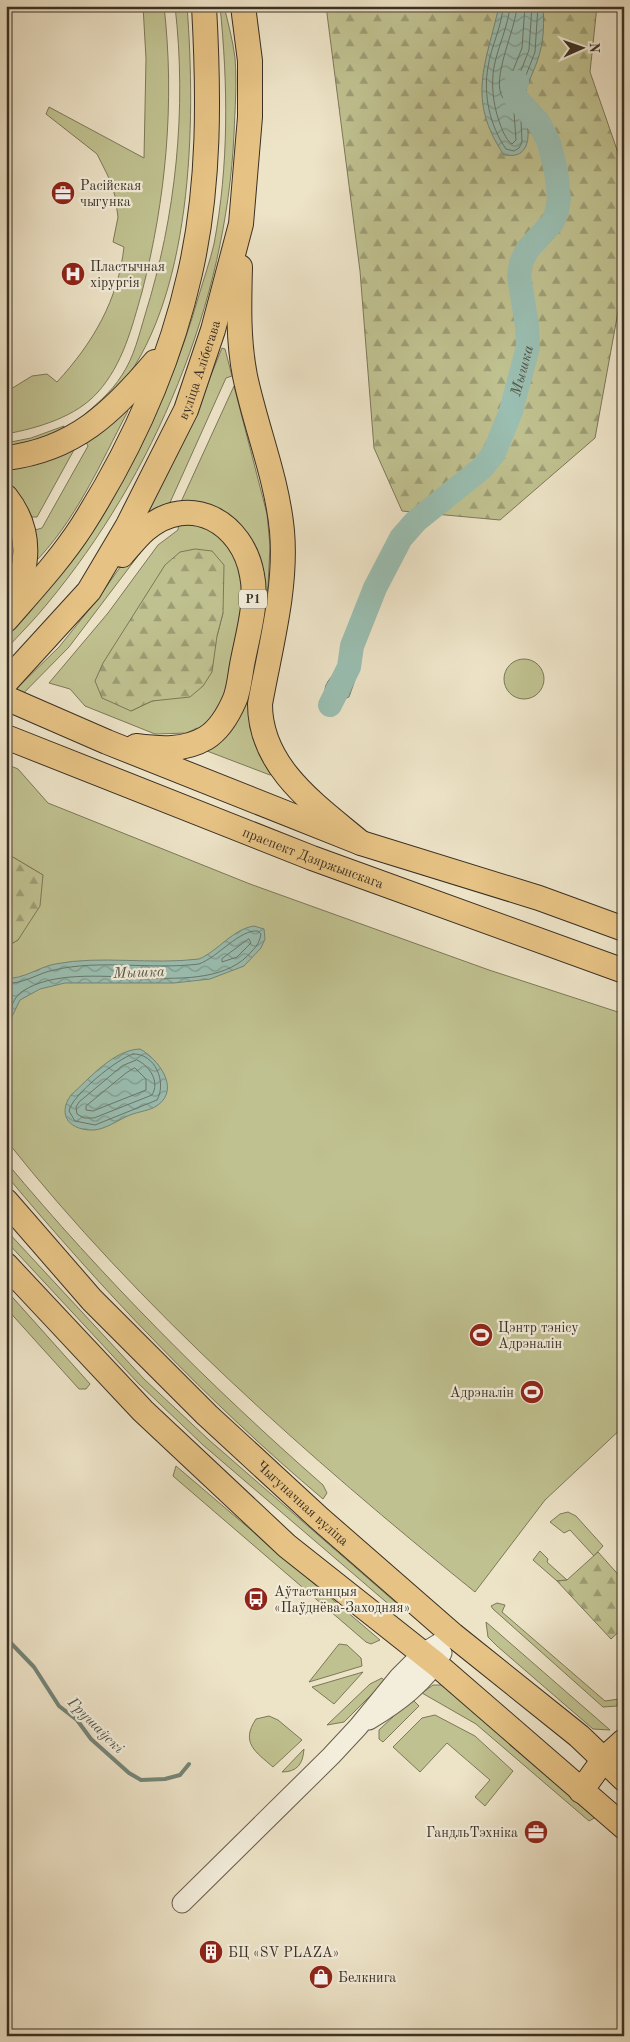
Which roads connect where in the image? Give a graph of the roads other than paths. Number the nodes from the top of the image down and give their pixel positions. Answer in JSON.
{"nodes":[{"id":1,"x":204,"y":6,"type":"edge"},
{"id":2,"x":243,"y":6,"type":"edge"},
{"id":3,"x":241,"y":224,"type":"junction"},
{"id":4,"x":176,"y":328,"type":"junction"},
{"id":5,"x":6,"y":458,"type":"edge"},
{"id":6,"x":6,"y":497,"type":"edge"},
{"id":7,"x":89,"y":591,"type":"junction"},
{"id":8,"x":6,"y":614,"type":"edge"},
{"id":9,"x":6,"y":620,"type":"edge"},
{"id":10,"x":6,"y":682,"type":"edge"},
{"id":11,"x":6,"y":698,"type":"edge"},
{"id":12,"x":6,"y":737,"type":"edge"},
{"id":13,"x":107,"y":742,"type":"junction"},
{"id":14,"x":361,"y":843,"type":"junction"},
{"id":15,"x":624,"y":929,"type":"edge"},
{"id":16,"x":624,"y":971,"type":"edge"},
{"id":17,"x":6,"y":1201,"type":"edge"},
{"id":18,"x":6,"y":1265,"type":"edge"},
{"id":19,"x":453,"y":1635,"type":"junction"},
{"id":20,"x":430,"y":1658,"type":"junction"},
{"id":21,"x":624,"y":1741,"type":"edge"},
{"id":22,"x":617,"y":1768,"type":"edge"},
{"id":23,"x":582,"y":1791,"type":"junction"},
{"id":24,"x":624,"y":1827,"type":"edge"},
{"id":25,"x":182,"y":1903,"type":"dead end"}],
"edges":[{"from":1,"to":4,"type":"main road"},
{"from":2,"to":3,"type":"main road","name":"вуліца Алібегава"},
{"from":3,"to":7,"type":"main road","name":"вуліца Алібегава"},
{"from":3,"to":14,"type":"main road"},
{"from":4,"to":5,"type":"main road"},
{"from":4,"to":9,"type":"main road"},
{"from":6,"to":8,"type":"main road"},
{"from":7,"to":10,"type":"main road","name":"вуліца Алібегава","number":"Р1"},
{"from":7,"to":13,"type":"main road","number":"Р1"},
{"from":11,"to":13,"type":"main road","number":"Р1"},
{"from":12,"to":16,"type":"main road","name":"праспект Дзяржынскага"},
{"from":13,"to":14,"type":"main road"},
{"from":14,"to":15,"type":"main road"},
{"from":17,"to":19,"type":"main road","name":"Чыгуначная вуліца"},
{"from":18,"to":20,"type":"main road"},
{"from":19,"to":20,"type":"street"},
{"from":19,"to":22,"type":"main road","name":"Чыгуначная вуліца"},
{"from":20,"to":23,"type":"main road"},
{"from":20,"to":25,"type":"street"},
{"from":21,"to":22,"type":"main road"},
{"from":22,"to":23,"type":"main road"},
{"from":23,"to":24,"type":"main road"}]}
